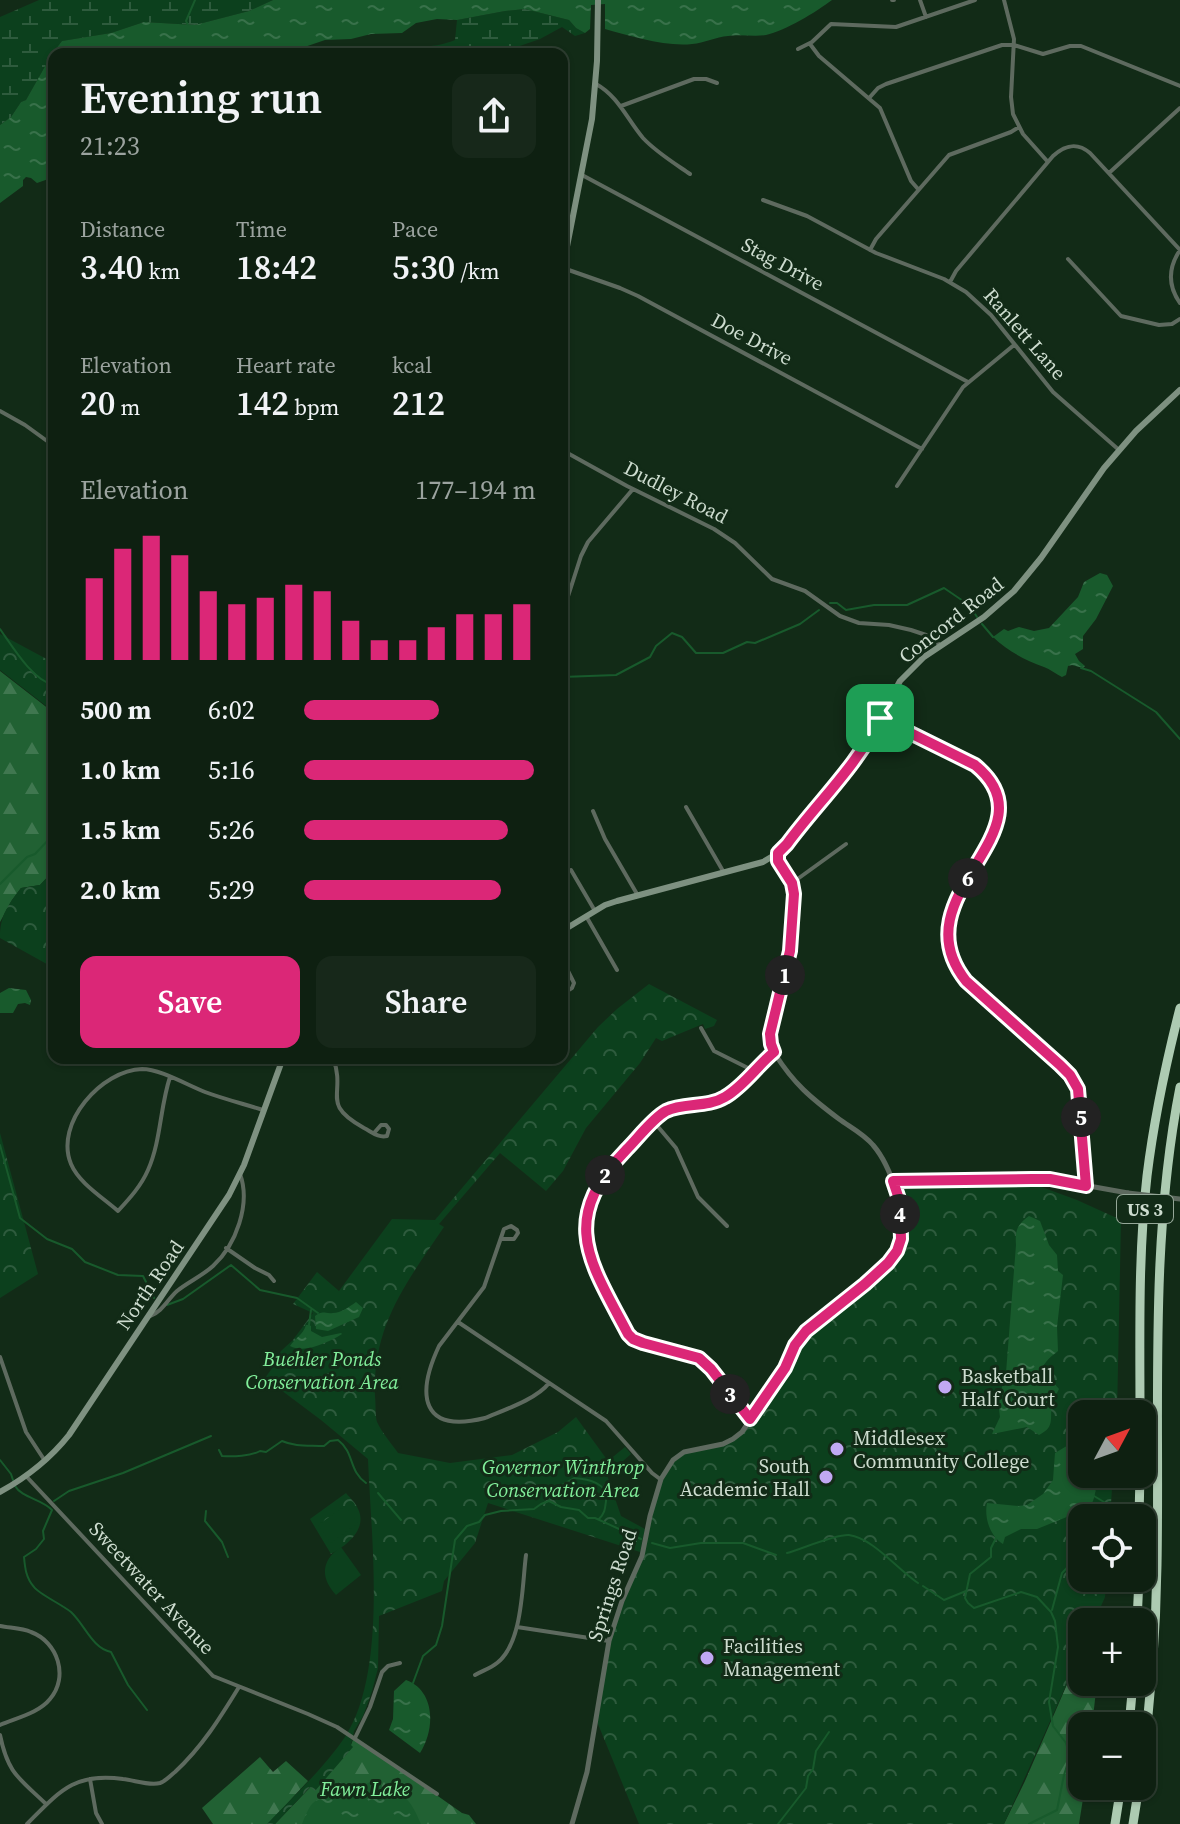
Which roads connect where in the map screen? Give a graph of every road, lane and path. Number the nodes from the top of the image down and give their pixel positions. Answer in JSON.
{"nodes":[{"id":1,"x":598,"y":0,"type":"edge"},
{"id":2,"x":920,"y":0,"type":"edge"},
{"id":3,"x":975,"y":0,"type":"edge"},
{"id":4,"x":1004,"y":0,"type":"edge"},
{"id":5,"x":926,"y":17,"type":"junction"},
{"id":6,"x":810,"y":44,"type":"junction"},
{"id":7,"x":1014,"y":45,"type":"junction"},
{"id":8,"x":798,"y":49,"type":"dead end"},
{"id":9,"x":717,"y":83,"type":"dead end"},
{"id":10,"x":596,"y":84,"type":"junction"},
{"id":11,"x":1180,"y":86,"type":"edge"},
{"id":12,"x":870,"y":97,"type":"junction"},
{"id":13,"x":621,"y":106,"type":"junction"},
{"id":14,"x":1180,"y":108,"type":"edge"},
{"id":15,"x":1019,"y":127,"type":"junction"},
{"id":16,"x":1048,"y":162,"type":"junction"},
{"id":17,"x":1109,"y":173,"type":"junction"},
{"id":18,"x":690,"y":174,"type":"dead end"},
{"id":19,"x":582,"y":175,"type":"junction"},
{"id":20,"x":918,"y":189,"type":"junction"},
{"id":21,"x":763,"y":200,"type":"dead end"},
{"id":22,"x":568,"y":242,"type":"edge"},
{"id":23,"x":870,"y":250,"type":"junction"},
{"id":24,"x":1180,"y":250,"type":"edge"},
{"id":25,"x":1068,"y":259,"type":"dead end"},
{"id":26,"x":568,"y":272,"type":"edge"},
{"id":27,"x":950,"y":282,"type":"junction"},
{"id":28,"x":1180,"y":303,"type":"edge"},
{"id":29,"x":1180,"y":319,"type":"edge"},
{"id":30,"x":1014,"y":344,"type":"junction"},
{"id":31,"x":968,"y":382,"type":"junction"},
{"id":32,"x":1180,"y":390,"type":"edge"},
{"id":33,"x":0,"y":411,"type":"edge"},
{"id":34,"x":48,"y":442,"type":"edge"},
{"id":35,"x":922,"y":449,"type":"junction"},
{"id":36,"x":1119,"y":450,"type":"junction"},
{"id":37,"x":568,"y":453,"type":"edge"},
{"id":38,"x":897,"y":486,"type":"dead end"},
{"id":39,"x":633,"y":489,"type":"junction"},
{"id":40,"x":568,"y":596,"type":"edge"},
{"id":41,"x":940,"y":645,"type":"junction"},
{"id":42,"x":880,"y":718,"type":"junction"},
{"id":43,"x":686,"y":807,"type":"dead end"},
{"id":44,"x":593,"y":811,"type":"dead end"},
{"id":45,"x":846,"y":844,"type":"dead end"},
{"id":46,"x":778,"y":853,"type":"junction"},
{"id":47,"x":571,"y":870,"type":"dead end"},
{"id":48,"x":723,"y":871,"type":"junction"},
{"id":49,"x":792,"y":883,"type":"junction"},
{"id":50,"x":637,"y":894,"type":"junction"},
{"id":51,"x":595,"y":911,"type":"junction"},
{"id":52,"x":586,"y":916,"type":"junction"},
{"id":53,"x":568,"y":927,"type":"edge"},
{"id":54,"x":568,"y":970,"type":"edge"},
{"id":55,"x":617,"y":970,"type":"dead end"},
{"id":56,"x":568,"y":990,"type":"edge"},
{"id":57,"x":1180,"y":1008,"type":"edge"},
{"id":58,"x":701,"y":1028,"type":"dead end"},
{"id":59,"x":774,"y":1052,"type":"junction"},
{"id":60,"x":281,"y":1064,"type":"edge"},
{"id":61,"x":335,"y":1064,"type":"edge"},
{"id":62,"x":754,"y":1071,"type":"junction"},
{"id":63,"x":170,"y":1077,"type":"junction"},
{"id":64,"x":1180,"y":1087,"type":"edge"},
{"id":65,"x":263,"y":1110,"type":"junction"},
{"id":66,"x":654,"y":1122,"type":"junction"},
{"id":67,"x":374,"y":1133,"type":"dead end"},
{"id":68,"x":240,"y":1174,"type":"junction"},
{"id":69,"x":893,"y":1181,"type":"junction"},
{"id":70,"x":1086,"y":1186,"type":"junction"},
{"id":71,"x":1180,"y":1199,"type":"edge"},
{"id":72,"x":727,"y":1226,"type":"dead end"},
{"id":73,"x":502,"y":1239,"type":"dead end"},
{"id":74,"x":226,"y":1248,"type":"junction"},
{"id":75,"x":274,"y":1281,"type":"dead end"},
{"id":76,"x":147,"y":1317,"type":"junction"},
{"id":77,"x":458,"y":1322,"type":"junction"},
{"id":78,"x":0,"y":1357,"type":"edge"},
{"id":79,"x":549,"y":1383,"type":"junction"},
{"id":80,"x":1140,"y":1400,"type":"edge"},
{"id":81,"x":750,"y":1419,"type":"junction"},
{"id":82,"x":45,"y":1461,"type":"junction"},
{"id":83,"x":26,"y":1476,"type":"junction"},
{"id":84,"x":661,"y":1479,"type":"junction"},
{"id":85,"x":0,"y":1492,"type":"edge"},
{"id":86,"x":526,"y":1555,"type":"dead end"},
{"id":87,"x":0,"y":1626,"type":"edge"},
{"id":88,"x":517,"y":1627,"type":"junction"},
{"id":89,"x":609,"y":1641,"type":"junction"},
{"id":90,"x":400,"y":1663,"type":"dead end"},
{"id":91,"x":475,"y":1675,"type":"dead end"},
{"id":92,"x":239,"y":1687,"type":"junction"},
{"id":93,"x":1148,"y":1712,"type":"edge"},
{"id":94,"x":0,"y":1725,"type":"edge"},
{"id":95,"x":0,"y":1735,"type":"edge"},
{"id":96,"x":355,"y":1738,"type":"junction"},
{"id":97,"x":90,"y":1779,"type":"junction"},
{"id":98,"x":437,"y":1794,"type":"dead end"},
{"id":99,"x":1119,"y":1800,"type":"edge"},
{"id":100,"x":1137,"y":1800,"type":"edge"},
{"id":101,"x":47,"y":1804,"type":"junction"},
{"id":102,"x":27,"y":1824,"type":"edge"},
{"id":103,"x":102,"y":1824,"type":"edge"},
{"id":104,"x":572,"y":1824,"type":"edge"},
{"id":105,"x":1115,"y":1824,"type":"edge"},
{"id":106,"x":1133,"y":1824,"type":"edge"}],
"edges":[{"from":1,"to":10,"type":"main road"},
{"from":2,"to":5,"type":"street"},
{"from":3,"to":5,"type":"street"},
{"from":4,"to":7,"type":"street"},
{"from":5,"to":6,"type":"street"},
{"from":6,"to":8,"type":"street"},
{"from":6,"to":12,"type":"street"},
{"from":7,"to":11,"type":"street"},
{"from":7,"to":12,"type":"street"},
{"from":7,"to":15,"type":"street"},
{"from":9,"to":13,"type":"street"},
{"from":10,"to":13,"type":"street"},
{"from":10,"to":19,"type":"main road"},
{"from":12,"to":20,"type":"street"},
{"from":13,"to":18,"type":"street"},
{"from":14,"to":17,"type":"street"},
{"from":15,"to":16,"type":"street"},
{"from":15,"to":20,"type":"street"},
{"from":16,"to":17,"type":"street"},
{"from":16,"to":27,"type":"street"},
{"from":17,"to":24,"type":"street"},
{"from":19,"to":22,"type":"main road"},
{"from":19,"to":31,"type":"street","name":"Stag Drive"},
{"from":20,"to":23,"type":"street"},
{"from":21,"to":23,"type":"street","name":"Ranlett Lane"},
{"from":23,"to":27,"type":"street","name":"Ranlett Lane"},
{"from":24,"to":28,"type":"street"},
{"from":25,"to":29,"type":"street"},
{"from":26,"to":35,"type":"street","name":"Doe Drive"},
{"from":27,"to":30,"type":"street","name":"Ranlett Lane"},
{"from":30,"to":31,"type":"street"},
{"from":30,"to":36,"type":"street","name":"Ranlett Lane"},
{"from":31,"to":35,"type":"street"},
{"from":32,"to":36,"type":"main road","name":"Concord Road"},
{"from":33,"to":34,"type":"street"},
{"from":35,"to":38,"type":"street"},
{"from":36,"to":41,"type":"main road","name":"Concord Road"},
{"from":37,"to":39,"type":"street","name":"Dudley Road"},
{"from":39,"to":40,"type":"street"},
{"from":39,"to":41,"type":"street","name":"Dudley Road"},
{"from":41,"to":42,"type":"main road","name":"Concord Road"},
{"from":42,"to":46,"type":"main road","name":"Concord Road"},
{"from":42,"to":70,"type":"street"},
{"from":43,"to":48,"type":"street"},
{"from":44,"to":50,"type":"street"},
{"from":45,"to":49,"type":"street"},
{"from":46,"to":48,"type":"main road","name":"Concord Road"},
{"from":46,"to":49,"type":"street"},
{"from":47,"to":51,"type":"street"},
{"from":48,"to":50,"type":"main road","name":"Concord Road"},
{"from":49,"to":59,"type":"street"},
{"from":50,"to":51,"type":"main road","name":"Concord Road"},
{"from":51,"to":52,"type":"main road","name":"Concord Road"},
{"from":52,"to":53,"type":"main road","name":"Concord Road"},
{"from":52,"to":55,"type":"street"},
{"from":54,"to":56,"type":"street"},
{"from":57,"to":80,"type":"highway","number":"US 3"},
{"from":58,"to":62,"type":"street"},
{"from":59,"to":62,"type":"street"},
{"from":59,"to":69,"type":"street","name":"Springs Road"},
{"from":60,"to":65,"type":"main road","name":"North Road"},
{"from":61,"to":67,"type":"street"},
{"from":62,"to":66,"type":"street"},
{"from":63,"to":63,"type":"street"},
{"from":63,"to":65,"type":"street"},
{"from":64,"to":93,"type":"highway","number":"US 3"},
{"from":65,"to":68,"type":"main road","name":"North Road"},
{"from":66,"to":72,"type":"street"},
{"from":66,"to":81,"type":"street"},
{"from":68,"to":74,"type":"street"},
{"from":68,"to":76,"type":"main road","name":"North Road"},
{"from":69,"to":70,"type":"street"},
{"from":69,"to":81,"type":"street","name":"Springs Road"},
{"from":70,"to":71,"type":"street","bridge":true},
{"from":73,"to":77,"type":"street"},
{"from":74,"to":75,"type":"street"},
{"from":74,"to":76,"type":"street"},
{"from":76,"to":82,"type":"main road","name":"North Road"},
{"from":77,"to":79,"type":"street"},
{"from":77,"to":79,"type":"street"},
{"from":78,"to":82,"type":"street"},
{"from":79,"to":84,"type":"street"},
{"from":81,"to":84,"type":"street","name":"Springs Road"},
{"from":82,"to":83,"type":"main road","name":"North Road"},
{"from":83,"to":85,"type":"main road","name":"North Road"},
{"from":83,"to":92,"type":"street","name":"Sweetwater Avenue"},
{"from":84,"to":89,"type":"street","name":"Springs Road"},
{"from":86,"to":88,"type":"street"},
{"from":87,"to":94,"type":"street"},
{"from":88,"to":89,"type":"street"},
{"from":88,"to":91,"type":"street"},
{"from":89,"to":104,"type":"street","name":"Springs Road"},
{"from":90,"to":96,"type":"street"},
{"from":92,"to":96,"type":"street","name":"Sweetwater Avenue"},
{"from":92,"to":97,"type":"street"},
{"from":95,"to":101,"type":"street"},
{"from":96,"to":98,"type":"street","name":"Sweetwater Avenue"},
{"from":97,"to":101,"type":"street"},
{"from":97,"to":103,"type":"street"},
{"from":99,"to":105,"type":"highway"},
{"from":100,"to":106,"type":"highway"},
{"from":101,"to":102,"type":"street"}]}
